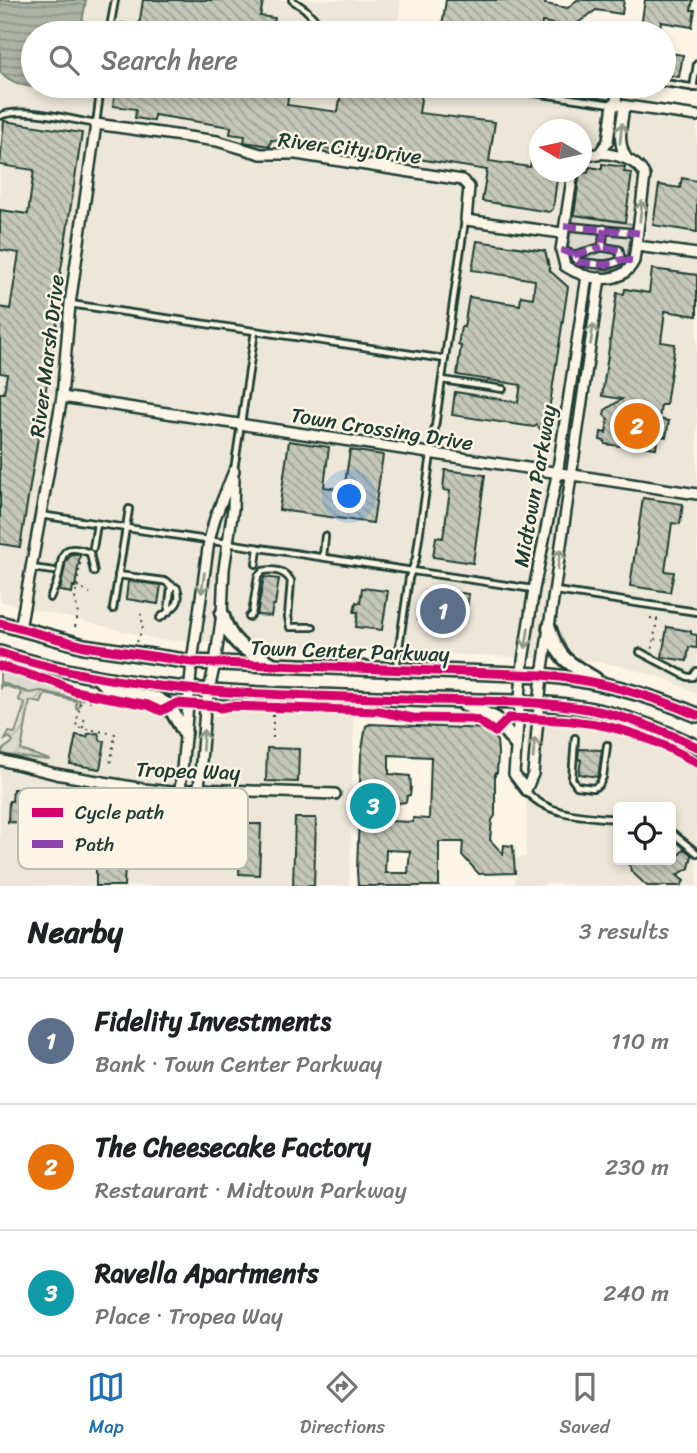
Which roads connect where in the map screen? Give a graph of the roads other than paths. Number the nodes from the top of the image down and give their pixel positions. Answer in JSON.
{"nodes":[{"id":1,"x":115,"y":0,"type":"edge"},
{"id":2,"x":292,"y":0,"type":"edge"},
{"id":3,"x":111,"y":21,"type":"edge"},
{"id":4,"x":315,"y":21,"type":"edge"},
{"id":5,"x":697,"y":64,"type":"edge"},
{"id":6,"x":676,"y":85,"type":"edge"},
{"id":7,"x":695,"y":88,"type":"edge"},
{"id":8,"x":100,"y":98,"type":"edge"},
{"id":9,"x":569,"y":98,"type":"edge"},
{"id":10,"x":618,"y":98,"type":"edge"},
{"id":11,"x":618,"y":105,"type":"junction"},
{"id":12,"x":0,"y":116,"type":"edge"},
{"id":13,"x":697,"y":116,"type":"edge"},
{"id":14,"x":96,"y":124,"type":"junction"},
{"id":15,"x":592,"y":154,"type":"edge"},
{"id":16,"x":598,"y":155,"type":"junction"},
{"id":17,"x":627,"y":159,"type":"junction"},
{"id":18,"x":571,"y":182,"type":"edge"},
{"id":19,"x":466,"y":220,"type":"junction"},
{"id":20,"x":604,"y":229,"type":"junction"},
{"id":21,"x":563,"y":230,"type":"junction"},
{"id":22,"x":639,"y":233,"type":"junction"},
{"id":23,"x":637,"y":246,"type":"junction"},
{"id":24,"x":605,"y":248,"type":"junction"},
{"id":25,"x":561,"y":250,"type":"junction"},
{"id":26,"x":697,"y":254,"type":"edge"},
{"id":27,"x":576,"y":259,"type":"junction"},
{"id":28,"x":634,"y":261,"type":"junction"},
{"id":29,"x":618,"y":262,"type":"junction"},
{"id":30,"x":602,"y":263,"type":"junction"},
{"id":31,"x":574,"y":272,"type":"junction"},
{"id":32,"x":587,"y":276,"type":"junction"},
{"id":33,"x":617,"y":277,"type":"junction"},
{"id":34,"x":600,"y":278,"type":"junction"},
{"id":35,"x":70,"y":304,"type":"junction"},
{"id":36,"x":255,"y":331,"type":"junction"},
{"id":37,"x":445,"y":359,"type":"junction"},
{"id":38,"x":442,"y":380,"type":"junction"},
{"id":39,"x":503,"y":389,"type":"dead end"},
{"id":40,"x":62,"y":397,"type":"junction"},
{"id":41,"x":241,"y":425,"type":"junction"},
{"id":42,"x":432,"y":454,"type":"junction"},
{"id":43,"x":234,"y":471,"type":"junction"},
{"id":44,"x":557,"y":475,"type":"junction"},
{"id":45,"x":571,"y":477,"type":"junction"},
{"id":46,"x":697,"y":494,"type":"edge"},
{"id":47,"x":129,"y":509,"type":"dead end"},
{"id":48,"x":40,"y":515,"type":"junction"},
{"id":49,"x":97,"y":524,"type":"junction"},
{"id":50,"x":126,"y":528,"type":"junction"},
{"id":51,"x":325,"y":536,"type":"dead end"},
{"id":52,"x":209,"y":541,"type":"junction"},
{"id":53,"x":228,"y":544,"type":"junction"},
{"id":54,"x":93,"y":548,"type":"dead end"},
{"id":55,"x":258,"y":548,"type":"junction"},
{"id":56,"x":323,"y":557,"type":"junction"},
{"id":57,"x":256,"y":564,"type":"dead end"},
{"id":58,"x":30,"y":567,"type":"junction"},
{"id":59,"x":412,"y":569,"type":"junction"},
{"id":60,"x":54,"y":571,"type":"dead end"},
{"id":61,"x":94,"y":572,"type":"dead end"},
{"id":62,"x":118,"y":575,"type":"junction"},
{"id":63,"x":168,"y":582,"type":"junction"},
{"id":64,"x":534,"y":589,"type":"junction"},
{"id":65,"x":554,"y":591,"type":"junction"},
{"id":66,"x":50,"y":598,"type":"dead end"},
{"id":67,"x":113,"y":609,"type":"dead end"},
{"id":68,"x":168,"y":612,"type":"junction"},
{"id":69,"x":697,"y":612,"type":"edge"},
{"id":70,"x":222,"y":614,"type":"junction"},
{"id":71,"x":249,"y":617,"type":"dead end"},
{"id":72,"x":160,"y":618,"type":"dead end"},
{"id":73,"x":0,"y":623,"type":"edge"},
{"id":74,"x":313,"y":627,"type":"dead end"},
{"id":75,"x":549,"y":628,"type":"junction"},
{"id":76,"x":20,"y":629,"type":"junction"},
{"id":77,"x":640,"y":652,"type":"dead end"},
{"id":78,"x":0,"y":653,"type":"edge"},
{"id":79,"x":192,"y":662,"type":"junction"},
{"id":80,"x":215,"y":663,"type":"junction"},
{"id":81,"x":278,"y":666,"type":"junction"},
{"id":82,"x":395,"y":670,"type":"junction"},
{"id":83,"x":697,"y":671,"type":"edge"},
{"id":84,"x":522,"y":674,"type":"junction"},
{"id":85,"x":542,"y":675,"type":"junction"},
{"id":86,"x":99,"y":679,"type":"junction"},
{"id":87,"x":601,"y":683,"type":"junction"},
{"id":88,"x":191,"y":690,"type":"junction"},
{"id":89,"x":210,"y":691,"type":"junction"},
{"id":90,"x":457,"y":701,"type":"junction"},
{"id":91,"x":521,"y":703,"type":"junction"},
{"id":92,"x":539,"y":704,"type":"junction"},
{"id":93,"x":697,"y":715,"type":"edge"},
{"id":94,"x":185,"y":733,"type":"junction"},
{"id":95,"x":575,"y":738,"type":"dead end"},
{"id":96,"x":515,"y":744,"type":"junction"},
{"id":97,"x":607,"y":745,"type":"dead end"},
{"id":98,"x":697,"y":747,"type":"edge"},
{"id":99,"x":0,"y":760,"type":"edge"},
{"id":100,"x":137,"y":788,"type":"edge"},
{"id":101,"x":180,"y":788,"type":"edge"},
{"id":102,"x":199,"y":788,"type":"edge"},
{"id":103,"x":526,"y":790,"type":"junction"},
{"id":104,"x":248,"y":791,"type":"edge"},
{"id":105,"x":335,"y":794,"type":"dead end"},
{"id":106,"x":613,"y":818,"type":"edge"},
{"id":107,"x":676,"y":836,"type":"edge"},
{"id":108,"x":697,"y":853,"type":"edge"}],
"edges":[{"from":1,"to":3,"type":"lane"},
{"from":2,"to":4,"type":"lane"},
{"from":5,"to":7,"type":"lane"},
{"from":6,"to":7,"type":"lane"},
{"from":8,"to":14,"type":"lane","name":"River Marsh Drive"},
{"from":9,"to":11,"type":"lane"},
{"from":10,"to":11,"type":"street"},
{"from":11,"to":13,"type":"street"},
{"from":11,"to":16,"type":"street"},
{"from":17,"to":11,"type":"street","one_way":true},
{"from":12,"to":14,"type":"lane"},
{"from":14,"to":19,"type":"street","name":"River City Drive"},
{"from":14,"to":35,"type":"street","name":"River Marsh Drive"},
{"from":15,"to":16,"type":"street"},
{"from":16,"to":17,"type":"street"},
{"from":22,"to":17,"type":"street","one_way":true},
{"from":18,"to":21,"type":"street"},
{"from":19,"to":21,"type":"street"},
{"from":19,"to":37,"type":"lane"},
{"from":20,"to":21,"type":"street"},
{"from":20,"to":22,"type":"street"},
{"from":20,"to":24,"type":"street"},
{"from":21,"to":25,"type":"street"},
{"from":22,"to":23,"type":"street"},
{"from":23,"to":26,"type":"street"},
{"from":23,"to":28,"type":"street"},
{"from":24,"to":27,"type":"street"},
{"from":24,"to":29,"type":"street"},
{"from":24,"to":30,"type":"street"},
{"from":25,"to":27,"type":"street"},
{"from":25,"to":31,"type":"street"},
{"from":27,"to":30,"type":"street"},
{"from":27,"to":31,"type":"street"},
{"from":28,"to":29,"type":"street"},
{"from":28,"to":33,"type":"street"},
{"from":29,"to":30,"type":"street"},
{"from":29,"to":33,"type":"street"},
{"from":31,"to":32,"type":"street"},
{"from":32,"to":34,"type":"street"},
{"from":32,"to":44,"type":"street","name":"Midtown Parkway"},
{"from":33,"to":34,"type":"street"},
{"from":45,"to":34,"type":"street","name":"Midtown Parkway","one_way":true},
{"from":35,"to":36,"type":"lane"},
{"from":35,"to":40,"type":"street","name":"River Marsh Drive"},
{"from":36,"to":37,"type":"lane"},
{"from":36,"to":41,"type":"lane"},
{"from":37,"to":38,"type":"lane"},
{"from":38,"to":39,"type":"lane"},
{"from":38,"to":42,"type":"lane"},
{"from":40,"to":41,"type":"street","name":"Town Crossing Drive"},
{"from":40,"to":48,"type":"street","name":"River Marsh Drive"},
{"from":41,"to":42,"type":"street","name":"Town Crossing Drive"},
{"from":41,"to":43,"type":"lane"},
{"from":42,"to":44,"type":"street","name":"Town Crossing Drive"},
{"from":42,"to":59,"type":"lane"},
{"from":43,"to":52,"type":"street"},
{"from":43,"to":53,"type":"street"},
{"from":44,"to":45,"type":"street","name":"Town Crossing Drive"},
{"from":44,"to":64,"type":"street","name":"Midtown Parkway"},
{"from":45,"to":46,"type":"street","name":"Town Crossing Drive"},
{"from":65,"to":45,"type":"street","name":"Midtown Parkway","one_way":true},
{"from":47,"to":50,"type":"lane"},
{"from":48,"to":49,"type":"lane"},
{"from":48,"to":58,"type":"street","name":"River Marsh Drive"},
{"from":49,"to":50,"type":"lane"},
{"from":49,"to":54,"type":"lane"},
{"from":50,"to":52,"type":"lane"},
{"from":50,"to":62,"type":"lane"},
{"from":51,"to":56,"type":"lane"},
{"from":52,"to":53,"type":"lane"},
{"from":52,"to":79,"type":"street","one_way":true},
{"from":53,"to":55,"type":"lane"},
{"from":53,"to":70,"type":"street"},
{"from":55,"to":56,"type":"lane"},
{"from":55,"to":57,"type":"lane"},
{"from":56,"to":59,"type":"lane"},
{"from":58,"to":60,"type":"lane"},
{"from":58,"to":76,"type":"street","name":"River Marsh Drive"},
{"from":59,"to":64,"type":"lane"},
{"from":59,"to":82,"type":"lane"},
{"from":61,"to":66,"type":"lane"},
{"from":62,"to":63,"type":"lane"},
{"from":62,"to":67,"type":"lane"},
{"from":63,"to":68,"type":"lane"},
{"from":63,"to":68,"type":"lane"},
{"from":64,"to":84,"type":"street","name":"Midtown Parkway","one_way":true},
{"from":65,"to":69,"type":"lane"},
{"from":65,"to":75,"type":"street","name":"Midtown Parkway"},
{"from":68,"to":72,"type":"lane"},
{"from":70,"to":80,"type":"street"},
{"from":70,"to":81,"type":"main road"},
{"from":71,"to":74,"type":"lane"},
{"from":73,"to":76,"type":"main road","name":"Town Center Parkway"},
{"from":75,"to":85,"type":"street","name":"Midtown Parkway"},
{"from":75,"to":87,"type":"main road"},
{"from":76,"to":79,"type":"main road","name":"Town Center Parkway"},
{"from":77,"to":83,"type":"lane"},
{"from":78,"to":86,"type":"main road"},
{"from":79,"to":80,"type":"main road","name":"Town Center Parkway"},
{"from":79,"to":88,"type":"street"},
{"from":80,"to":81,"type":"main road","name":"Town Center Parkway"},
{"from":80,"to":89,"type":"street"},
{"from":81,"to":82,"type":"main road","name":"Town Center Parkway"},
{"from":82,"to":84,"type":"main road","name":"Town Center Parkway"},
{"from":84,"to":85,"type":"main road","name":"Town Center Parkway"},
{"from":84,"to":91,"type":"street","name":"Midtown Parkway"},
{"from":85,"to":87,"type":"main road","name":"Town Center Parkway"},
{"from":85,"to":92,"type":"street","name":"Midtown Parkway"},
{"from":86,"to":88,"type":"main road"},
{"from":86,"to":94,"type":"main road"},
{"from":87,"to":93,"type":"main road","name":"Town Center Parkway"},
{"from":88,"to":89,"type":"main road"},
{"from":88,"to":94,"type":"street"},
{"from":89,"to":90,"type":"main road"},
{"from":102,"to":89,"type":"street","one_way":true},
{"from":90,"to":91,"type":"main road"},
{"from":90,"to":96,"type":"main road"},
{"from":91,"to":92,"type":"main road"},
{"from":91,"to":96,"type":"street","name":"Midtown Parkway"},
{"from":92,"to":98,"type":"main road"},
{"from":103,"to":92,"type":"street","name":"Midtown Parkway","one_way":true},
{"from":94,"to":101,"type":"street"},
{"from":95,"to":97,"type":"lane"},
{"from":96,"to":103,"type":"street","name":"Midtown Parkway"},
{"from":99,"to":100,"type":"street","name":"Tropea Way"},
{"from":103,"to":106,"type":"lane"},
{"from":104,"to":105,"type":"street","name":"Tropea Way"},
{"from":107,"to":108,"type":"lane"}]}
